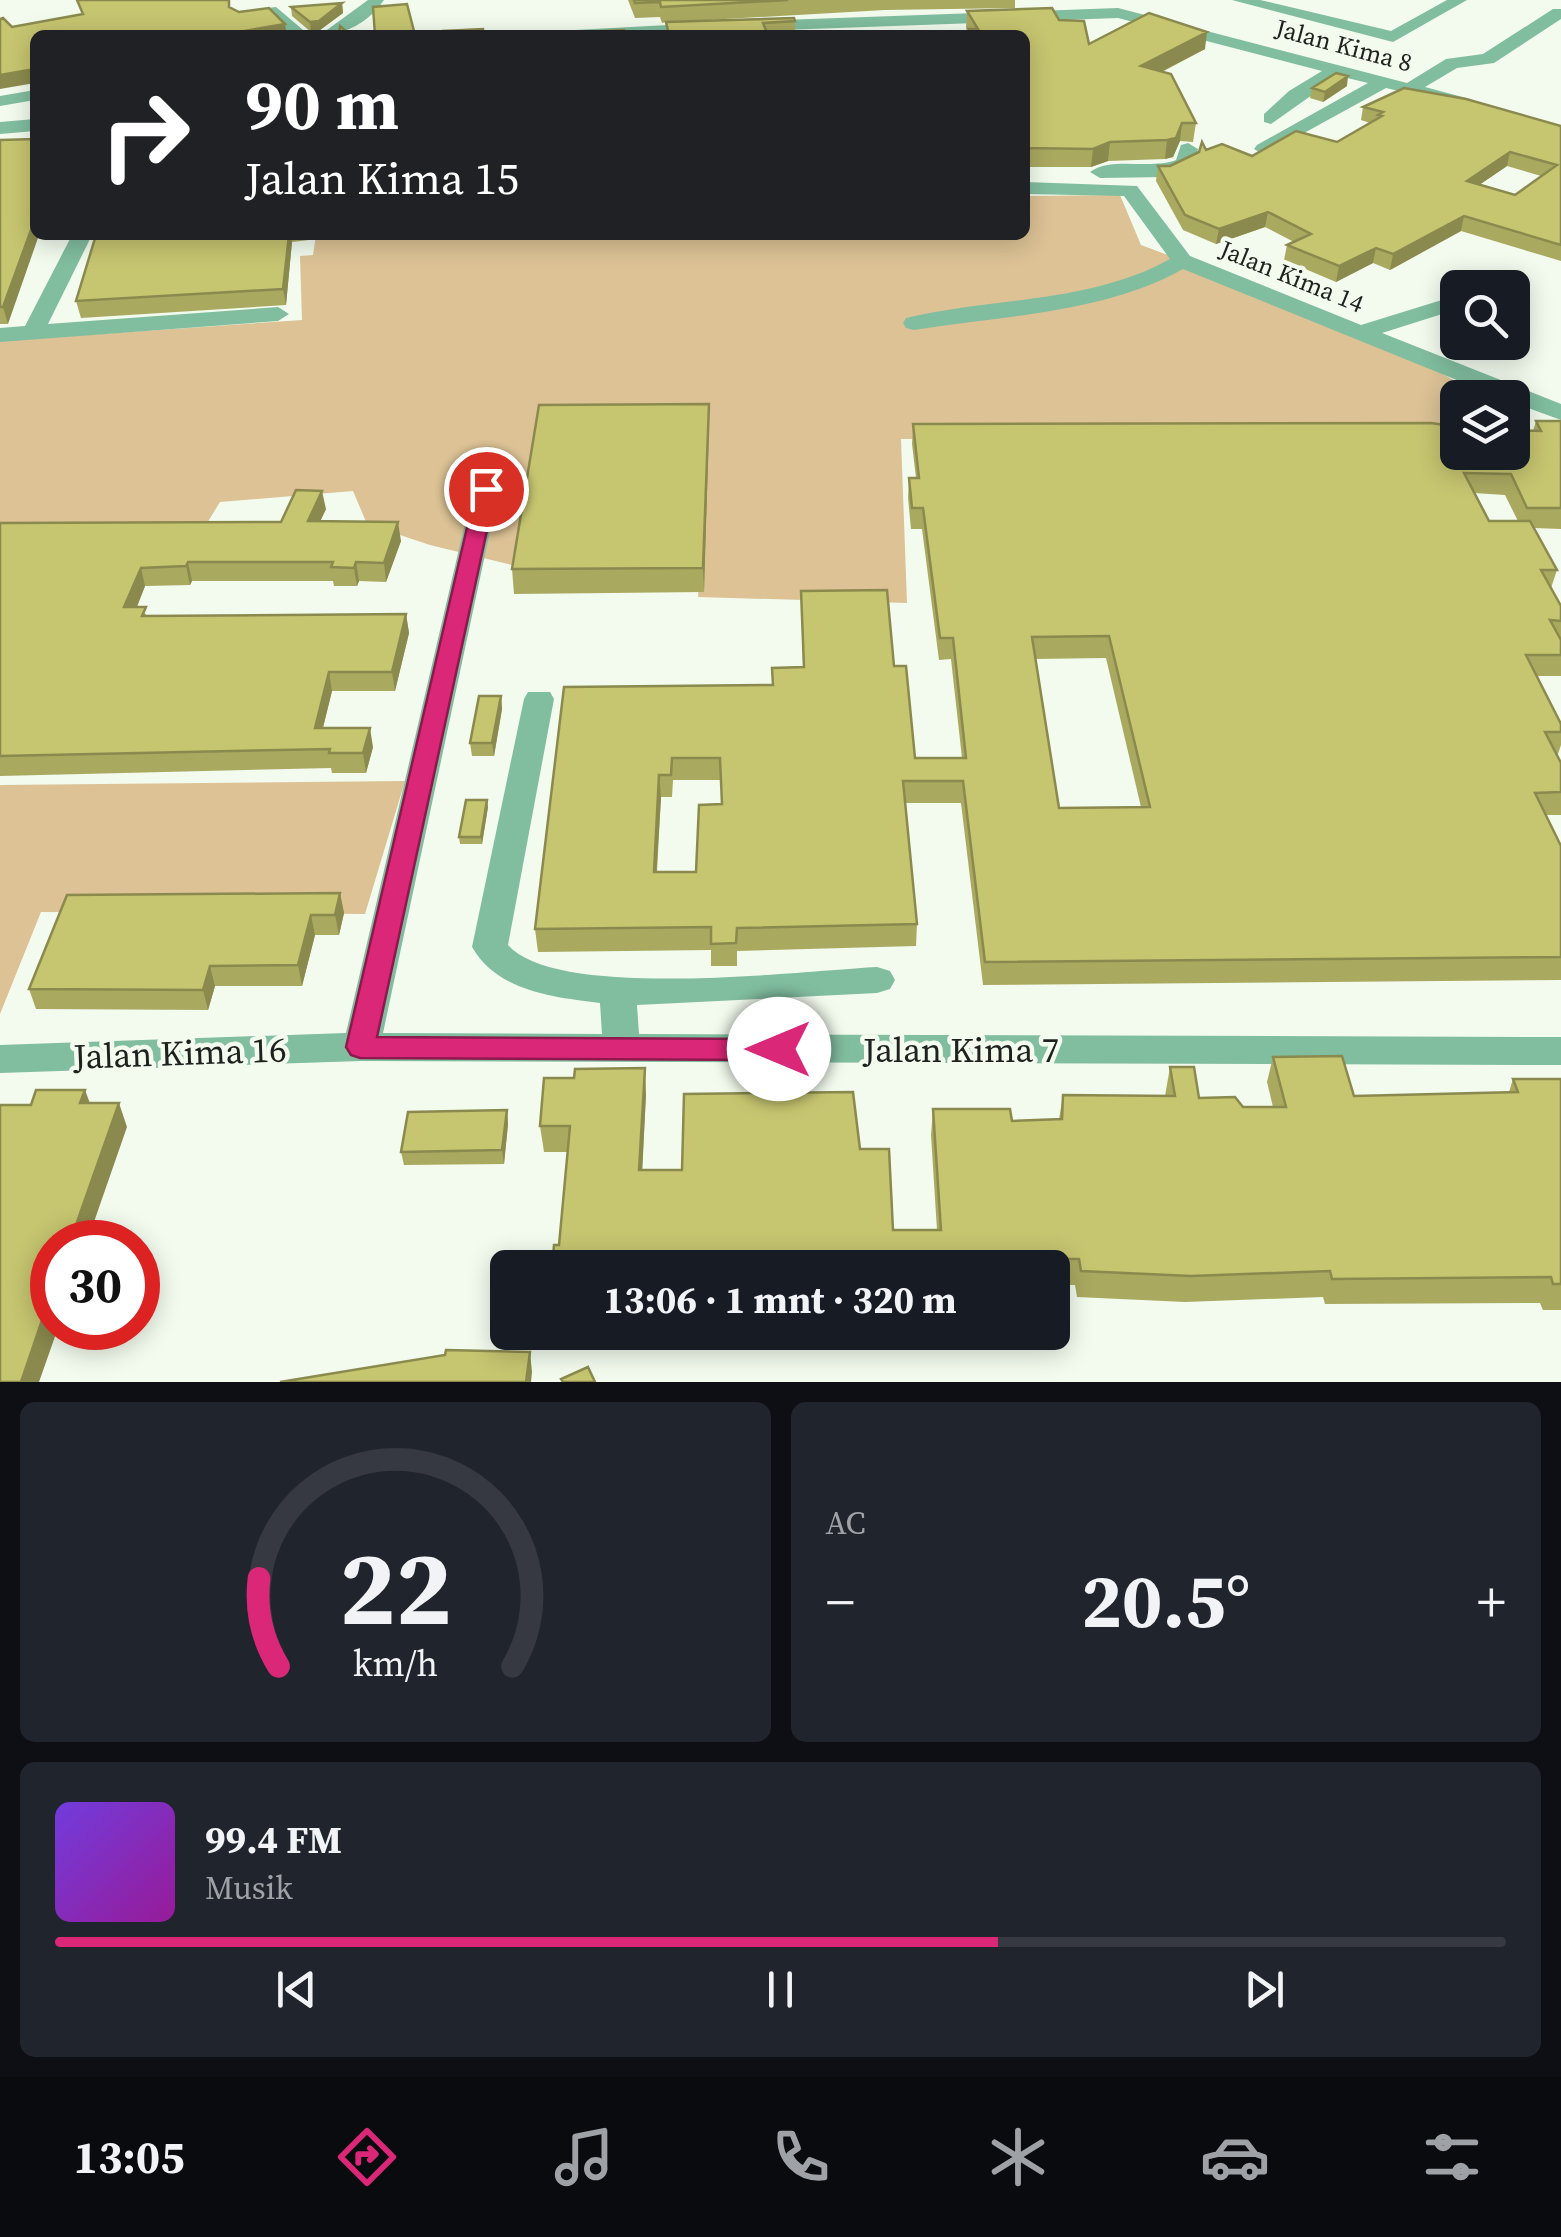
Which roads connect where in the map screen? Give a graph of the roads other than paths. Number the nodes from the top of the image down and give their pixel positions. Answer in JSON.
{"nodes":[{"id":1,"x":376,"y":0,"type":"edge"},
{"id":2,"x":1091,"y":0,"type":"edge"},
{"id":3,"x":1240,"y":0,"type":"edge"},
{"id":4,"x":1412,"y":0,"type":"edge"},
{"id":5,"x":1452,"y":4,"type":"edge"},
{"id":6,"x":1118,"y":13,"type":"junction"},
{"id":7,"x":1559,"y":13,"type":"edge"},
{"id":8,"x":241,"y":16,"type":"edge"},
{"id":9,"x":1402,"y":18,"type":"dead end"},
{"id":10,"x":1420,"y":22,"type":"junction"},
{"id":11,"x":745,"y":27,"type":"edge"},
{"id":12,"x":726,"y":28,"type":"edge"},
{"id":13,"x":296,"y":30,"type":"edge"},
{"id":14,"x":336,"y":30,"type":"edge"},
{"id":15,"x":665,"y":30,"type":"edge"},
{"id":16,"x":1393,"y":37,"type":"junction"},
{"id":17,"x":1351,"y":46,"type":"dead end"},
{"id":18,"x":1338,"y":69,"type":"junction"},
{"id":19,"x":1385,"y":81,"type":"junction"},
{"id":20,"x":1411,"y":88,"type":"junction"},
{"id":21,"x":30,"y":95,"type":"edge"},
{"id":22,"x":0,"y":102,"type":"edge"},
{"id":23,"x":1483,"y":108,"type":"edge"},
{"id":24,"x":1271,"y":118,"type":"dead end"},
{"id":25,"x":30,"y":125,"type":"edge"},
{"id":26,"x":0,"y":128,"type":"edge"},
{"id":27,"x":30,"y":142,"type":"edge"},
{"id":28,"x":0,"y":144,"type":"edge"},
{"id":29,"x":1188,"y":149,"type":"edge"},
{"id":30,"x":1257,"y":153,"type":"edge"},
{"id":31,"x":1030,"y":188,"type":"edge"},
{"id":32,"x":1086,"y":188,"type":"junction"},
{"id":33,"x":79,"y":240,"type":"edge"},
{"id":34,"x":1182,"y":261,"type":"junction"},
{"id":35,"x":1440,"y":308,"type":"edge"},
{"id":36,"x":278,"y":314,"type":"dead end"},
{"id":37,"x":914,"y":323,"type":"dead end"},
{"id":38,"x":33,"y":332,"type":"junction"},
{"id":39,"x":1359,"y":333,"type":"junction"},
{"id":40,"x":0,"y":335,"type":"edge"},
{"id":41,"x":1561,"y":413,"type":"edge"},
{"id":42,"x":486,"y":489,"type":"dead end"},
{"id":43,"x":539,"y":699,"type":"dead end"},
{"id":44,"x":878,"y":980,"type":"dead end"},
{"id":45,"x":618,"y":993,"type":"junction"},
{"id":46,"x":360,"y":1047,"type":"junction"},
{"id":47,"x":621,"y":1048,"type":"junction"},
{"id":48,"x":1561,"y":1051,"type":"edge"},
{"id":49,"x":0,"y":1059,"type":"edge"}],
"edges":[{"from":1,"to":14,"type":"street"},
{"from":2,"to":6,"type":"street"},
{"from":3,"to":16,"type":"street"},
{"from":4,"to":5,"type":"street"},
{"from":5,"to":10,"type":"street"},
{"from":6,"to":11,"type":"street","name":"Jalan Kima 8"},
{"from":6,"to":18,"type":"street","name":"Jalan Kima 8"},
{"from":7,"to":20,"type":"street"},
{"from":8,"to":13,"type":"street"},
{"from":9,"to":10,"type":"street"},
{"from":10,"to":16,"type":"street"},
{"from":12,"to":15,"type":"street"},
{"from":16,"to":17,"type":"street"},
{"from":18,"to":19,"type":"street","name":"Jalan Kima 8"},
{"from":18,"to":24,"type":"street"},
{"from":19,"to":20,"type":"street","name":"Jalan Kima 8"},
{"from":19,"to":30,"type":"street"},
{"from":20,"to":23,"type":"street","name":"Jalan Kima 8"},
{"from":21,"to":22,"type":"street"},
{"from":25,"to":26,"type":"street"},
{"from":27,"to":28,"type":"street"},
{"from":29,"to":32,"type":"street"},
{"from":31,"to":32,"type":"street","name":"Jalan Kima 14"},
{"from":32,"to":34,"type":"street","name":"Jalan Kima 14"},
{"from":33,"to":38,"type":"street"},
{"from":34,"to":37,"type":"street"},
{"from":34,"to":39,"type":"street","name":"Jalan Kima 14"},
{"from":35,"to":39,"type":"street"},
{"from":36,"to":38,"type":"street"},
{"from":38,"to":40,"type":"street"},
{"from":39,"to":41,"type":"street","name":"Jalan Kima 14"},
{"from":42,"to":46,"type":"street"},
{"from":43,"to":45,"type":"street"},
{"from":44,"to":45,"type":"street"},
{"from":45,"to":47,"type":"street"},
{"from":46,"to":47,"type":"street","name":"Jalan Kima 7"},
{"from":46,"to":49,"type":"street","name":"Jalan Kima 16"},
{"from":47,"to":48,"type":"street","name":"Jalan Kima 7"}]}
